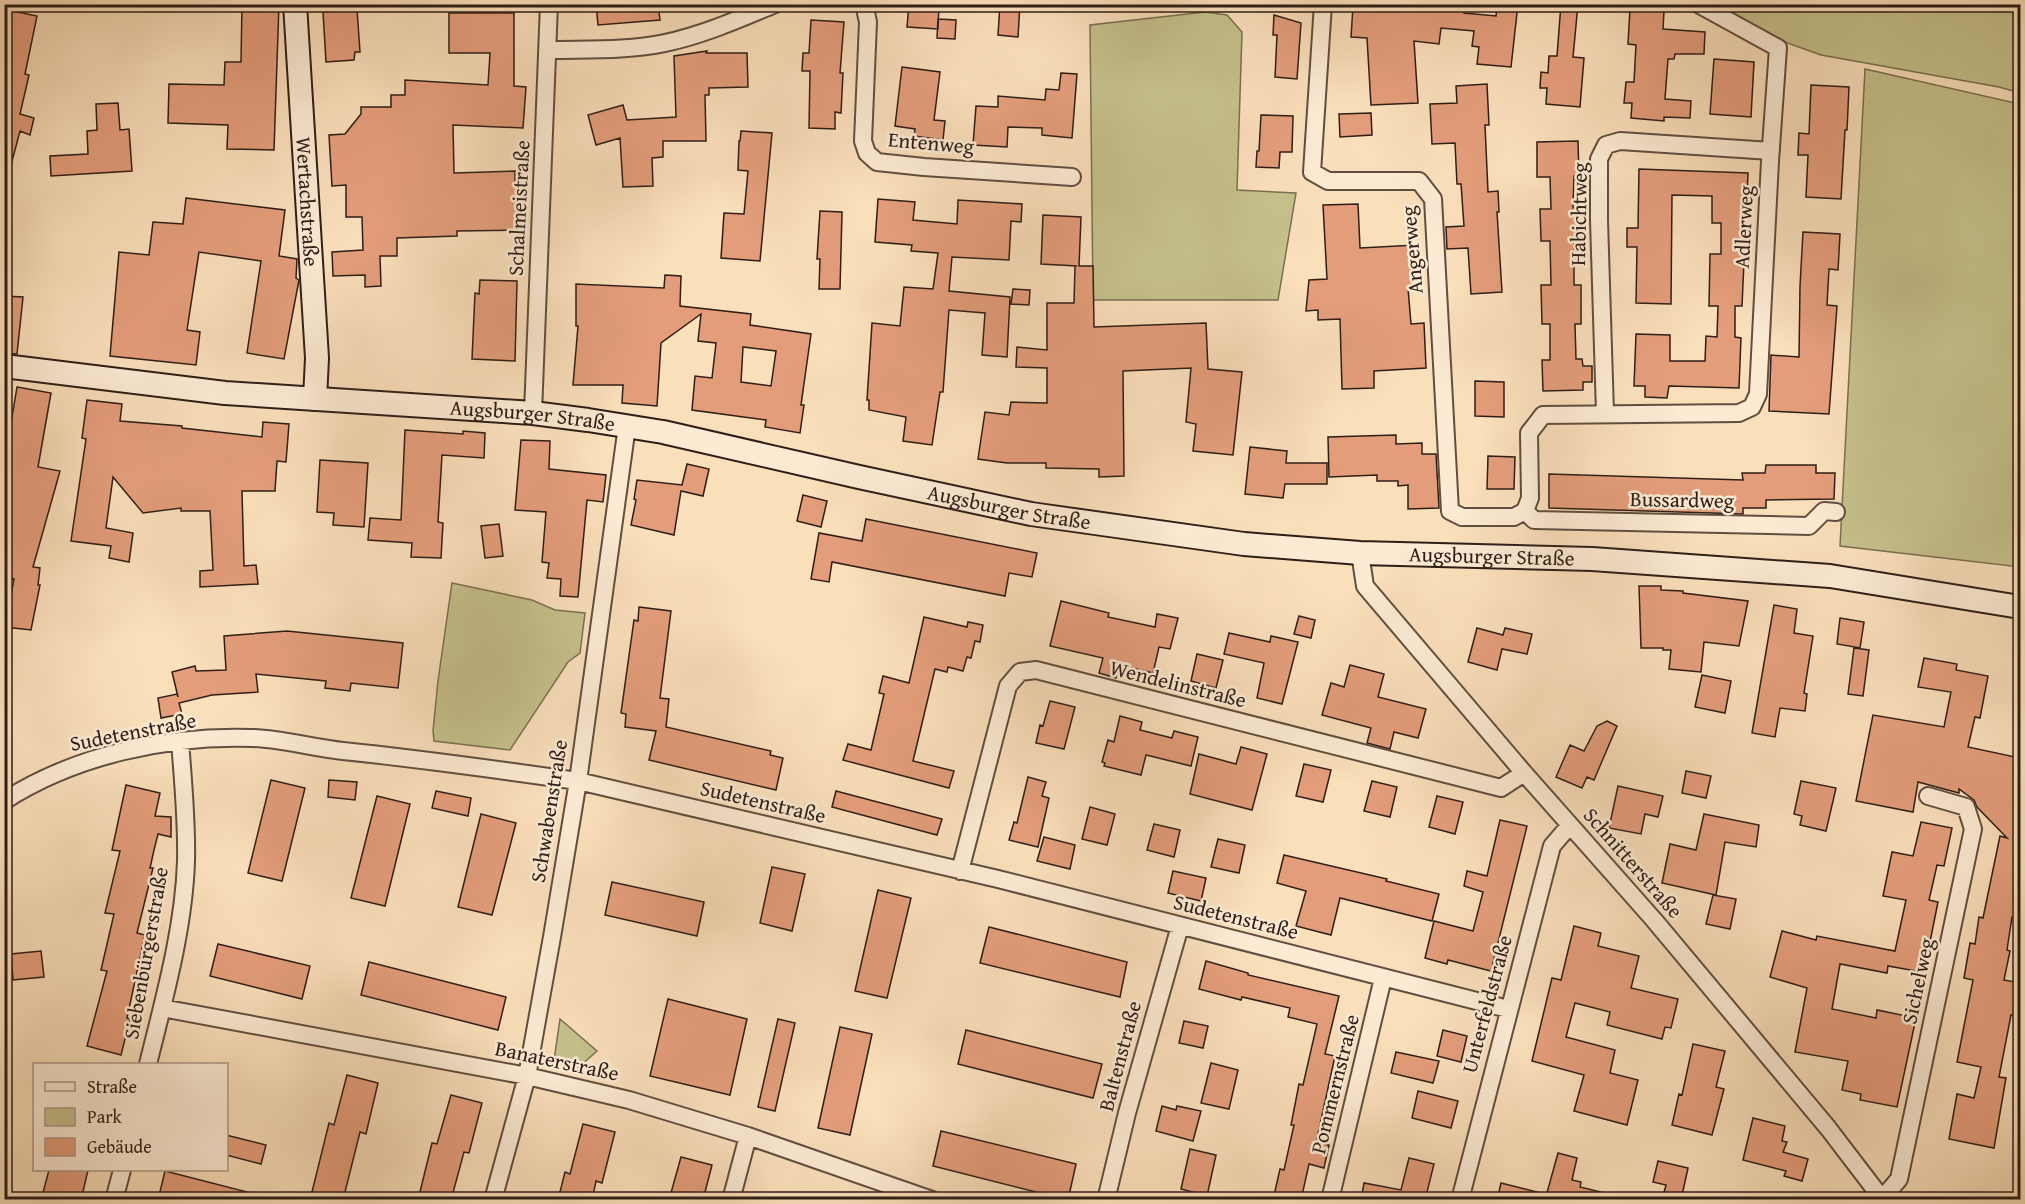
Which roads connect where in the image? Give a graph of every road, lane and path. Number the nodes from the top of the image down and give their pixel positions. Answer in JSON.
{"nodes":[{"id":1,"x":295,"y":4,"type":"edge"},
{"id":2,"x":549,"y":4,"type":"edge"},
{"id":3,"x":775,"y":4,"type":"edge"},
{"id":4,"x":864,"y":4,"type":"edge"},
{"id":5,"x":1323,"y":4,"type":"edge"},
{"id":6,"x":1698,"y":4,"type":"edge"},
{"id":7,"x":549,"y":50,"type":"junction"},
{"id":8,"x":1771,"y":152,"type":"junction"},
{"id":9,"x":1072,"y":177,"type":"dead end"},
{"id":10,"x":4,"y":366,"type":"edge"},
{"id":11,"x":315,"y":399,"type":"junction"},
{"id":12,"x":533,"y":413,"type":"junction"},
{"id":13,"x":1605,"y":413,"type":"junction"},
{"id":14,"x":627,"y":426,"type":"junction"},
{"id":15,"x":1526,"y":511,"type":"junction"},
{"id":16,"x":1836,"y":512,"type":"dead end"},
{"id":17,"x":1360,"y":553,"type":"junction"},
{"id":18,"x":2020,"y":607,"type":"edge"},
{"id":19,"x":180,"y":741,"type":"junction"},
{"id":20,"x":1524,"y":773,"type":"junction"},
{"id":21,"x":578,"y":781,"type":"junction"},
{"id":22,"x":1928,"y":796,"type":"dead end"},
{"id":23,"x":4,"y":801,"type":"edge"},
{"id":24,"x":1570,"y":825,"type":"junction"},
{"id":25,"x":960,"y":871,"type":"junction"},
{"id":26,"x":1180,"y":926,"type":"junction"},
{"id":27,"x":1383,"y":978,"type":"junction"},
{"id":28,"x":162,"y":1008,"type":"junction"},
{"id":29,"x":1508,"y":1009,"type":"junction"},
{"id":30,"x":148,"y":1063,"type":"edge"},
{"id":31,"x":527,"y":1076,"type":"junction"},
{"id":32,"x":748,"y":1136,"type":"junction"},
{"id":33,"x":122,"y":1171,"type":"edge"},
{"id":34,"x":1882,"y":1199,"type":"edge"},
{"id":35,"x":114,"y":1200,"type":"edge"},
{"id":36,"x":493,"y":1200,"type":"edge"},
{"id":37,"x":730,"y":1200,"type":"edge"},
{"id":38,"x":932,"y":1200,"type":"edge"},
{"id":39,"x":1106,"y":1200,"type":"edge"},
{"id":40,"x":1330,"y":1200,"type":"edge"},
{"id":41,"x":1460,"y":1200,"type":"edge"}],
"edges":[{"from":1,"to":11,"type":"street","name":"Wertachstraße"},
{"from":2,"to":7,"type":"street","name":"Schalmeistraße"},
{"from":3,"to":7,"type":"street"},
{"from":4,"to":9,"type":"street","name":"Entenweg"},
{"from":5,"to":15,"type":"street","name":"Angerweg"},
{"from":6,"to":8,"type":"street","name":"Adlerweg"},
{"from":7,"to":12,"type":"street","name":"Schalmeistraße"},
{"from":8,"to":13,"type":"street","name":"Adlerweg"},
{"from":8,"to":13,"type":"street","name":"Habichtweg"},
{"from":10,"to":11,"type":"street","name":"Augsburger Straße"},
{"from":11,"to":12,"type":"street","name":"Augsburger Straße"},
{"from":12,"to":14,"type":"street","name":"Augsburger Straße"},
{"from":13,"to":15,"type":"street"},
{"from":14,"to":17,"type":"street","name":"Augsburger Straße"},
{"from":14,"to":21,"type":"street","name":"Schwabenstraße"},
{"from":15,"to":16,"type":"street","name":"Bussardweg"},
{"from":17,"to":18,"type":"street","name":"Augsburger Straße"},
{"from":17,"to":20,"type":"street","name":"Schnitterstraße"},
{"from":19,"to":21,"type":"street","name":"Sudetenstraße"},
{"from":19,"to":23,"type":"street","name":"Sudetenstraße"},
{"from":19,"to":28,"type":"street","name":"Siebenbürgerstraße"},
{"from":20,"to":24,"type":"street","name":"Schnitterstraße"},
{"from":20,"to":25,"type":"street","name":"Wendelinstraße"},
{"from":21,"to":25,"type":"street","name":"Sudetenstraße"},
{"from":21,"to":31,"type":"street","name":"Schwabenstraße"},
{"from":22,"to":34,"type":"street","name":"Sichelweg"},
{"from":24,"to":29,"type":"street","name":"Unterfeldstraße"},
{"from":24,"to":34,"type":"street","name":"Schnitterstraße"},
{"from":25,"to":26,"type":"street","name":"Sudetenstraße"},
{"from":26,"to":27,"type":"street","name":"Sudetenstraße"},
{"from":26,"to":39,"type":"street","name":"Baltenstraße"},
{"from":27,"to":29,"type":"street","name":"Sudetenstraße"},
{"from":27,"to":40,"type":"street","name":"Pommernstraße"},
{"from":28,"to":30,"type":"street","name":"Siebenbürgerstraße"},
{"from":28,"to":31,"type":"street","name":"Banaterstraße"},
{"from":29,"to":41,"type":"street","name":"Unterfeldstraße"},
{"from":31,"to":32,"type":"street","name":"Banaterstraße"},
{"from":31,"to":36,"type":"street","name":"Schwabenstraße"},
{"from":32,"to":37,"type":"street"},
{"from":32,"to":38,"type":"street","name":"Banaterstraße"},
{"from":33,"to":35,"type":"street"}]}
